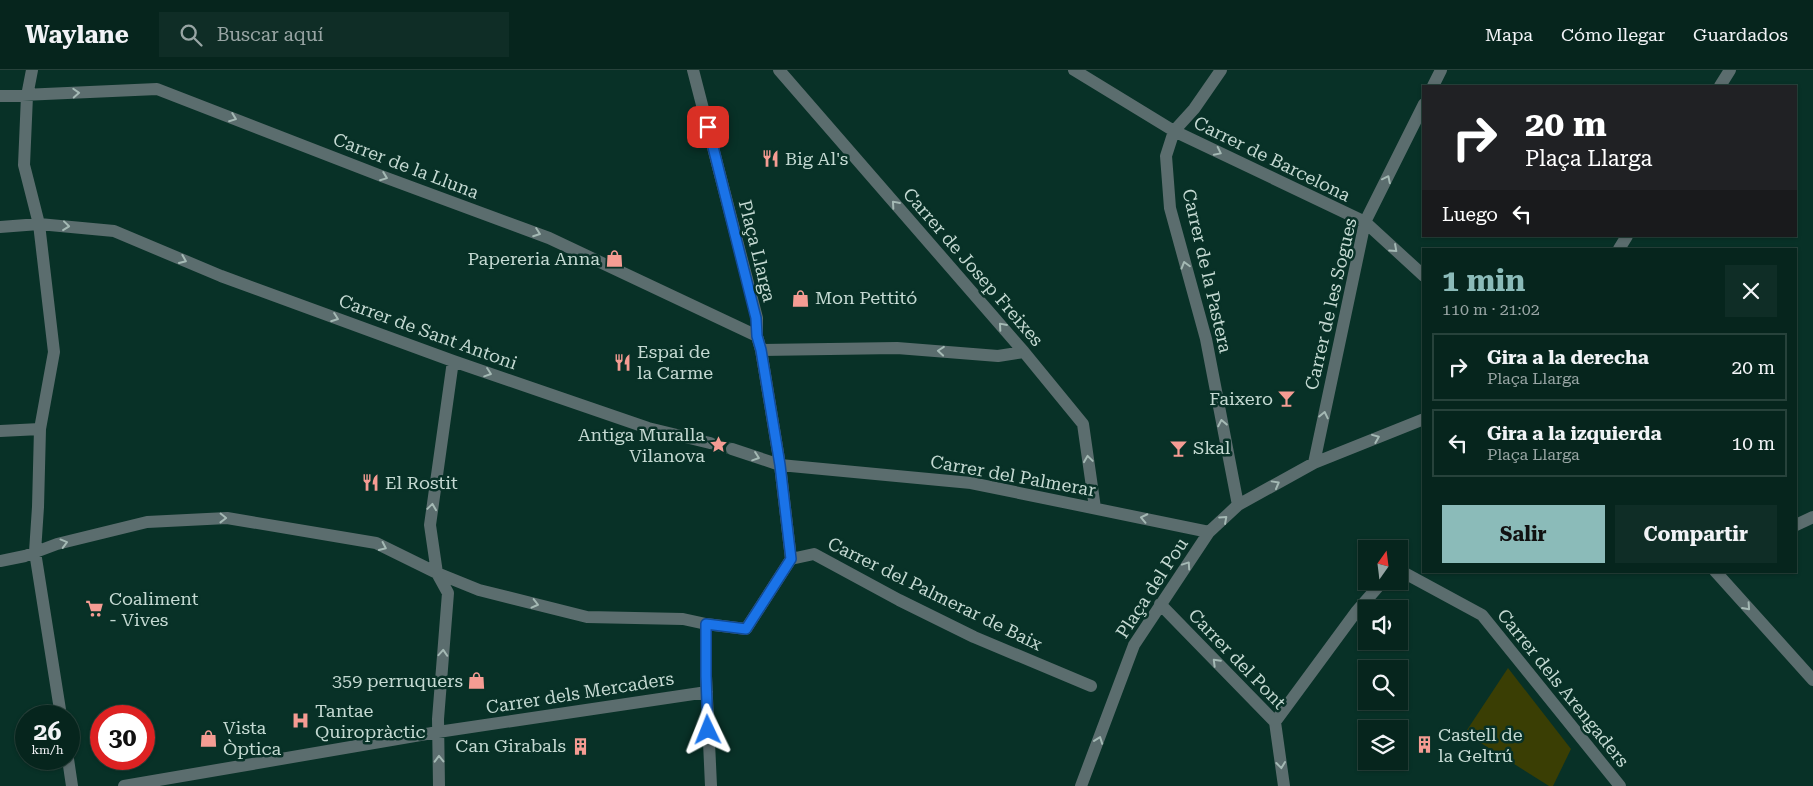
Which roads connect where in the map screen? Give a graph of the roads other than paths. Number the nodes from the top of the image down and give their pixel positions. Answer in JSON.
{"nodes":[{"id":1,"x":693,"y":70,"type":"edge"},
{"id":2,"x":779,"y":70,"type":"edge"},
{"id":3,"x":1074,"y":70,"type":"edge"},
{"id":4,"x":1221,"y":70,"type":"edge"},
{"id":5,"x":1441,"y":70,"type":"edge"},
{"id":6,"x":1730,"y":70,"type":"edge"},
{"id":7,"x":32,"y":72,"type":"edge"},
{"id":8,"x":1433,"y":85,"type":"edge"},
{"id":9,"x":1721,"y":85,"type":"edge"},
{"id":10,"x":0,"y":96,"type":"edge"},
{"id":11,"x":27,"y":96,"type":"junction"},
{"id":12,"x":1422,"y":108,"type":"edge"},
{"id":13,"x":1174,"y":131,"type":"junction"},
{"id":14,"x":1365,"y":222,"type":"junction"},
{"id":15,"x":39,"y":224,"type":"junction"},
{"id":16,"x":0,"y":227,"type":"edge"},
{"id":17,"x":1626,"y":237,"type":"edge"},
{"id":18,"x":1620,"y":248,"type":"edge"},
{"id":19,"x":1422,"y":274,"type":"edge"},
{"id":20,"x":757,"y":336,"type":"junction"},
{"id":21,"x":761,"y":350,"type":"junction"},
{"id":22,"x":1024,"y":352,"type":"junction"},
{"id":23,"x":453,"y":361,"type":"junction"},
{"id":24,"x":1422,"y":420,"type":"edge"},
{"id":25,"x":40,"y":429,"type":"junction"},
{"id":26,"x":0,"y":432,"type":"edge"},
{"id":27,"x":710,"y":443,"type":"tunnel mouth"},
{"id":28,"x":732,"y":449,"type":"tunnel mouth"},
{"id":29,"x":1314,"y":463,"type":"junction"},
{"id":30,"x":780,"y":465,"type":"junction"},
{"id":31,"x":1238,"y":505,"type":"junction"},
{"id":32,"x":1095,"y":508,"type":"junction"},
{"id":33,"x":1813,"y":517,"type":"edge"},
{"id":34,"x":1797,"y":525,"type":"edge"},
{"id":35,"x":1209,"y":532,"type":"junction"},
{"id":36,"x":34,"y":552,"type":"junction"},
{"id":37,"x":791,"y":559,"type":"junction"},
{"id":38,"x":0,"y":561,"type":"edge"},
{"id":39,"x":437,"y":573,"type":"junction"},
{"id":40,"x":1717,"y":573,"type":"edge"},
{"id":41,"x":1408,"y":575,"type":"edge"},
{"id":42,"x":1375,"y":590,"type":"edge"},
{"id":43,"x":1160,"y":604,"type":"junction"},
{"id":44,"x":706,"y":624,"type":"junction"},
{"id":45,"x":1813,"y":680,"type":"edge"},
{"id":46,"x":1091,"y":686,"type":"dead end"},
{"id":47,"x":707,"y":692,"type":"junction"},
{"id":48,"x":60,"y":705,"type":"edge"},
{"id":49,"x":1275,"y":722,"type":"junction"},
{"id":50,"x":438,"y":725,"type":"junction"},
{"id":51,"x":70,"y":770,"type":"edge"},
{"id":52,"x":72,"y":786,"type":"edge"},
{"id":53,"x":124,"y":786,"type":"edge"},
{"id":54,"x":439,"y":786,"type":"edge"},
{"id":55,"x":710,"y":786,"type":"edge"},
{"id":56,"x":1082,"y":786,"type":"edge"},
{"id":57,"x":1284,"y":786,"type":"edge"},
{"id":58,"x":1620,"y":786,"type":"edge"}],
"edges":[{"from":1,"to":20,"type":"street","name":"Plaça Llarga"},
{"from":22,"to":2,"type":"street","name":"Carrer de Josep Freixes","one_way":true},
{"from":3,"to":13,"type":"street"},
{"from":4,"to":13,"type":"street"},
{"from":5,"to":8,"type":"street"},
{"from":6,"to":9,"type":"street"},
{"from":7,"to":11,"type":"street"},
{"from":10,"to":11,"type":"street","name":"Carrer de la Lluna"},
{"from":11,"to":15,"type":"street"},
{"from":11,"to":20,"type":"street","name":"Carrer de la Lluna","one_way":true},
{"from":14,"to":12,"type":"street","name":"Carrer de les Sogues","one_way":true},
{"from":13,"to":14,"type":"street","name":"Carrer de Barcelona","one_way":true},
{"from":31,"to":13,"type":"street","name":"Carrer de la Pastera","one_way":true},
{"from":14,"to":19,"type":"street","name":"Carrer de Barcelona","one_way":true},
{"from":29,"to":14,"type":"street","name":"Carrer de les Sogues","one_way":true},
{"from":15,"to":16,"type":"street","name":"Carrer de Sant Antoni"},
{"from":15,"to":23,"type":"street","name":"Carrer de Sant Antoni","one_way":true},
{"from":15,"to":25,"type":"street"},
{"from":17,"to":18,"type":"street"},
{"from":20,"to":21,"type":"street","name":"Plaça Llarga"},
{"from":22,"to":21,"type":"street","one_way":true},
{"from":21,"to":30,"type":"street","name":"Plaça Llarga"},
{"from":32,"to":22,"type":"street","name":"Carrer de Josep Freixes","one_way":true},
{"from":23,"to":27,"type":"street","name":"Carrer de Sant Antoni","one_way":true},
{"from":39,"to":23,"type":"street","one_way":true},
{"from":29,"to":24,"type":"street","name":"Plaça del Pou","one_way":true},
{"from":25,"to":26,"type":"street"},
{"from":25,"to":36,"type":"street"},
{"from":28,"to":30,"type":"street","one_way":true},
{"from":31,"to":29,"type":"street","name":"Plaça del Pou","one_way":true},
{"from":30,"to":32,"type":"street","name":"Carrer del Palmerar"},
{"from":30,"to":37,"type":"street","name":"Plaça Llarga"},
{"from":35,"to":31,"type":"street","name":"Plaça del Pou","one_way":true},
{"from":35,"to":32,"type":"street","name":"Carrer del Palmerar","one_way":true},
{"from":33,"to":34,"type":"street"},
{"from":43,"to":35,"type":"street","name":"Plaça del Pou","one_way":true},
{"from":36,"to":38,"type":"street"},
{"from":36,"to":39,"type":"street","one_way":true},
{"from":36,"to":48,"type":"street"},
{"from":37,"to":44,"type":"street"},
{"from":37,"to":46,"type":"street","name":"Carrer del Palmerar de Baix"},
{"from":39,"to":44,"type":"street","one_way":true},
{"from":50,"to":39,"type":"street","one_way":true},
{"from":40,"to":45,"type":"street","one_way":true},
{"from":41,"to":58,"type":"street","name":"Carrer dels Arengaders"},
{"from":42,"to":49,"type":"street"},
{"from":49,"to":43,"type":"street","name":"Carrer del Pont","one_way":true},
{"from":56,"to":43,"type":"street","name":"Plaça del Pou","one_way":true},
{"from":44,"to":47,"type":"street"},
{"from":47,"to":50,"type":"street","name":"Carrer dels Mercaders"},
{"from":47,"to":55,"type":"street"},
{"from":49,"to":57,"type":"street","name":"Carrer del Pont","one_way":true},
{"from":50,"to":53,"type":"street","name":"Carrer dels Mercaders"},
{"from":54,"to":50,"type":"street","one_way":true},
{"from":51,"to":52,"type":"street"}]}
